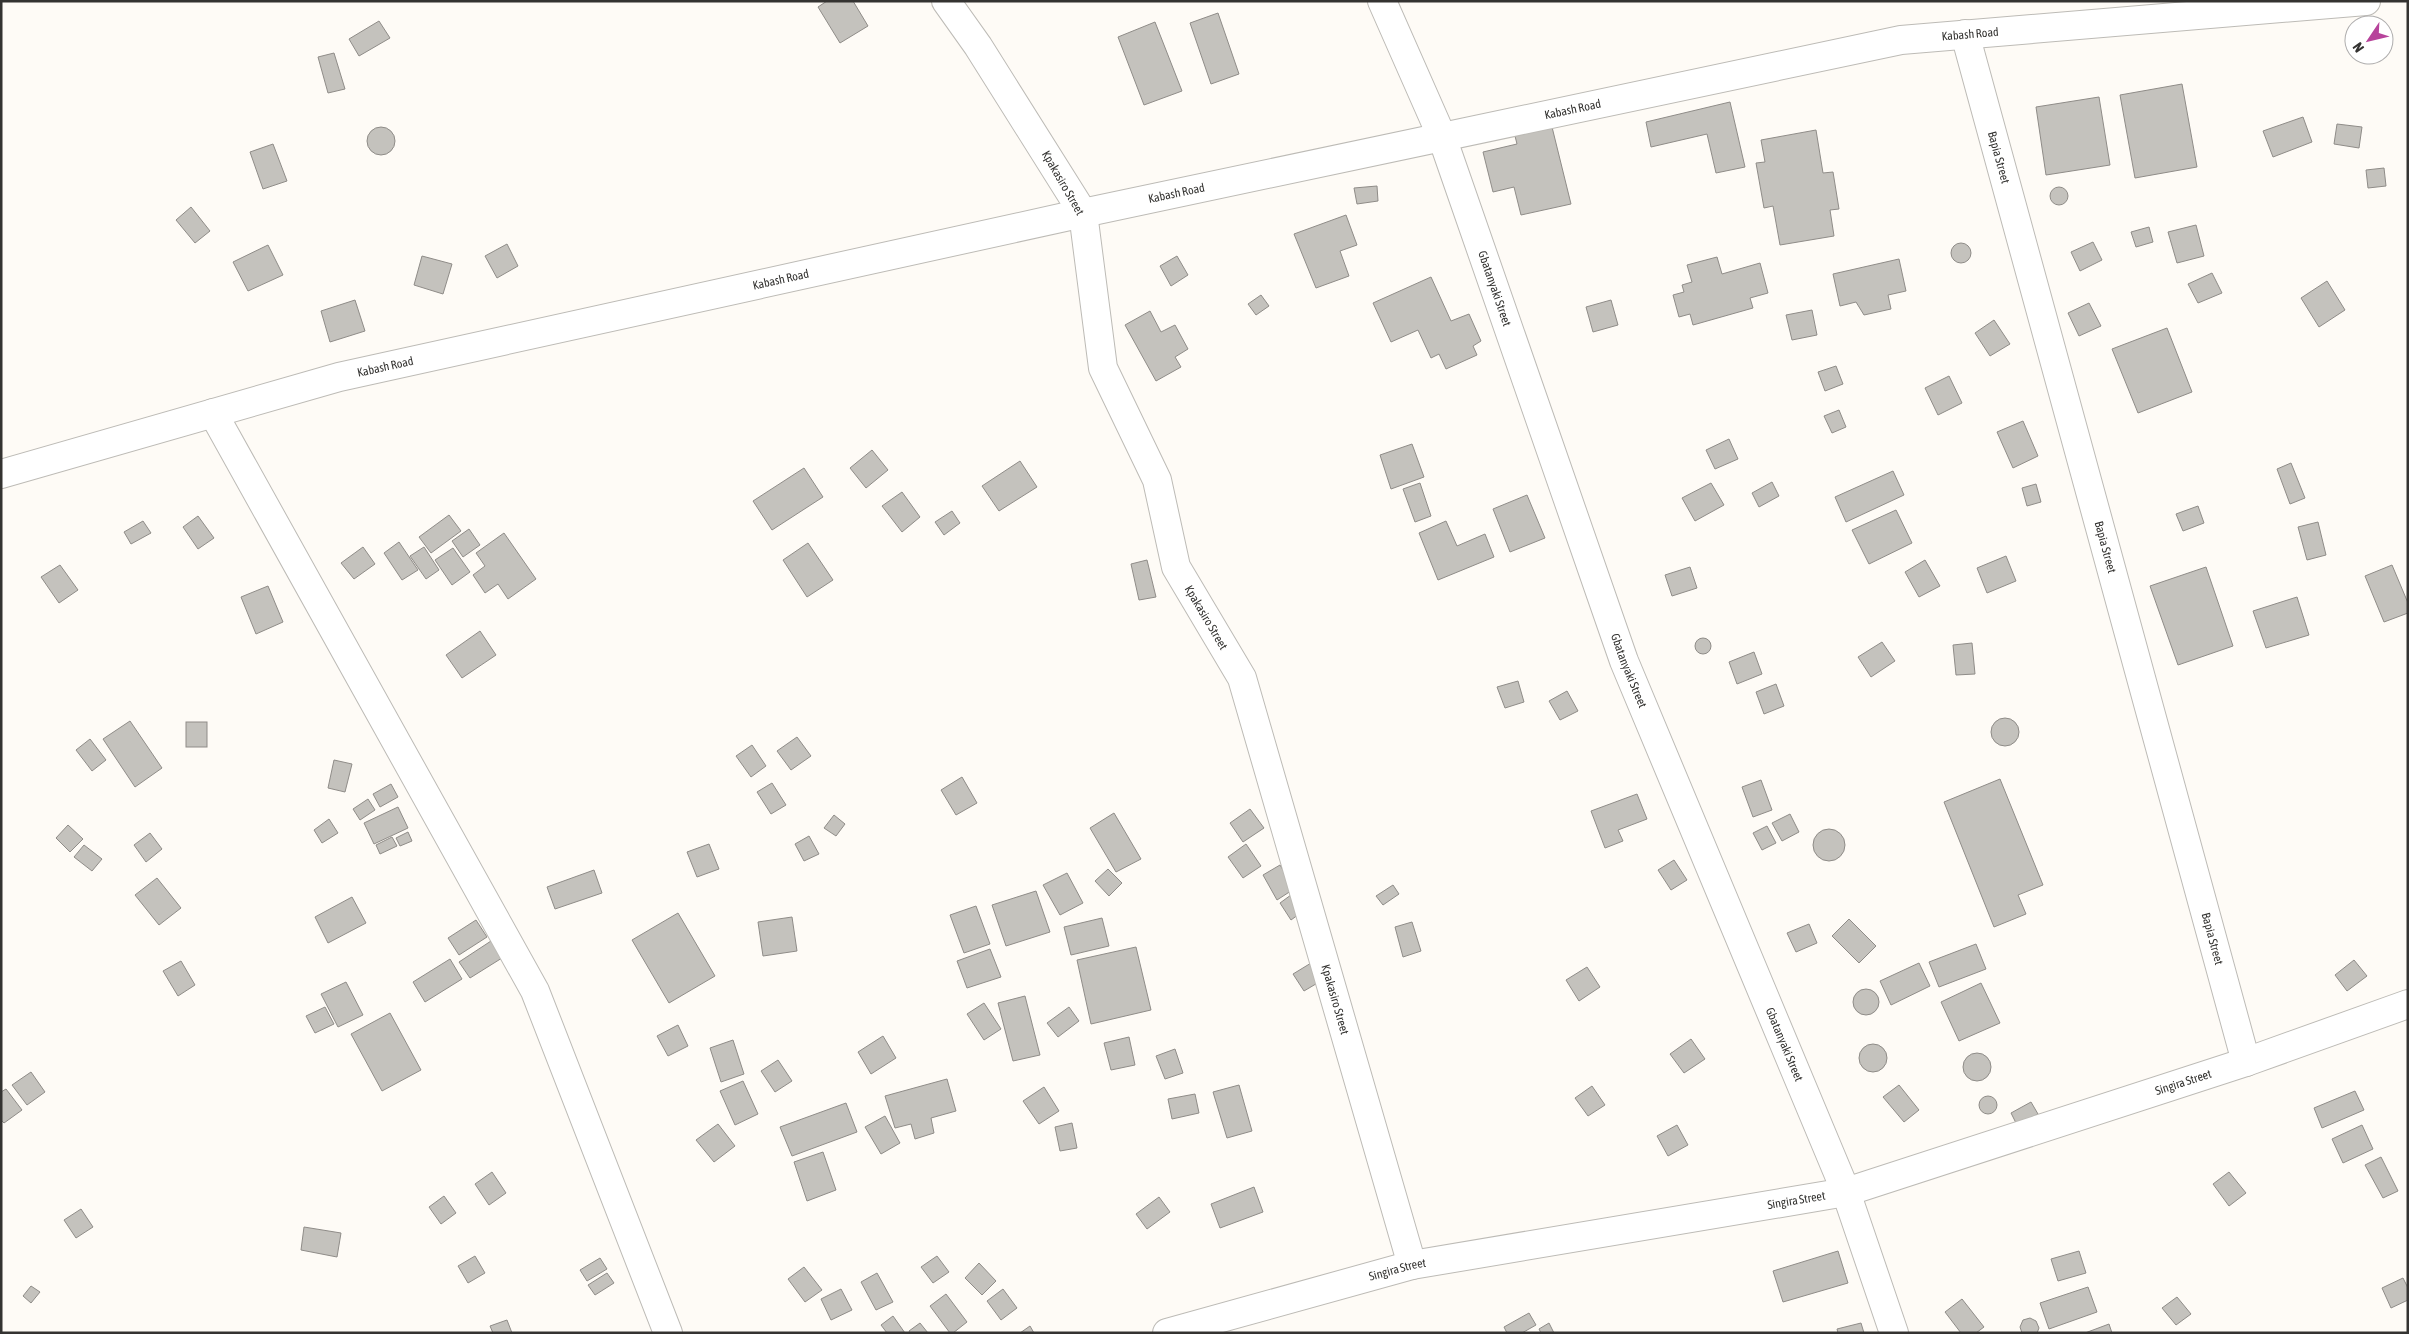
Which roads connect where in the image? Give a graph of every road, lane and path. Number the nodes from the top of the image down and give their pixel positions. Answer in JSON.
{"nodes":[{"id":1,"x":946,"y":1,"type":"edge"},
{"id":2,"x":1382,"y":1,"type":"edge"},
{"id":3,"x":2366,"y":1,"type":"edge"},
{"id":4,"x":1965,"y":34,"type":"junction"},
{"id":5,"x":1442,"y":137,"type":"junction"},
{"id":6,"x":1083,"y":213,"type":"junction"},
{"id":7,"x":213,"y":413,"type":"junction"},
{"id":8,"x":1,"y":474,"type":"edge"},
{"id":9,"x":2408,"y":1004,"type":"edge"},
{"id":10,"x":2246,"y":1062,"type":"junction"},
{"id":11,"x":1846,"y":1192,"type":"junction"},
{"id":12,"x":1412,"y":1265,"type":"junction"},
{"id":13,"x":668,"y":1333,"type":"edge"},
{"id":14,"x":1167,"y":1333,"type":"edge"},
{"id":15,"x":1894,"y":1333,"type":"edge"}],
"edges":[{"from":1,"to":6,"type":"street","name":"Kpakasiro Street"},
{"from":2,"to":5,"type":"street","name":"Gbatanyaki Street"},
{"from":3,"to":4,"type":"street","name":"Kabash Road"},
{"from":4,"to":5,"type":"street","name":"Kabash Road"},
{"from":4,"to":10,"type":"street","name":"Bapia Street"},
{"from":5,"to":6,"type":"street","name":"Kabash Road"},
{"from":5,"to":11,"type":"street","name":"Gbatanyaki Street"},
{"from":6,"to":7,"type":"street","name":"Kabash Road"},
{"from":6,"to":12,"type":"street","name":"Kpakasiro Street"},
{"from":7,"to":8,"type":"street","name":"Kabash Road"},
{"from":7,"to":13,"type":"street"},
{"from":9,"to":10,"type":"street","name":"Singira Street"},
{"from":10,"to":11,"type":"street","name":"Singira Street"},
{"from":11,"to":12,"type":"street","name":"Singira Street"},
{"from":11,"to":15,"type":"street","name":"Gbatanyaki Street"},
{"from":12,"to":14,"type":"street","name":"Singira Street"}]}
